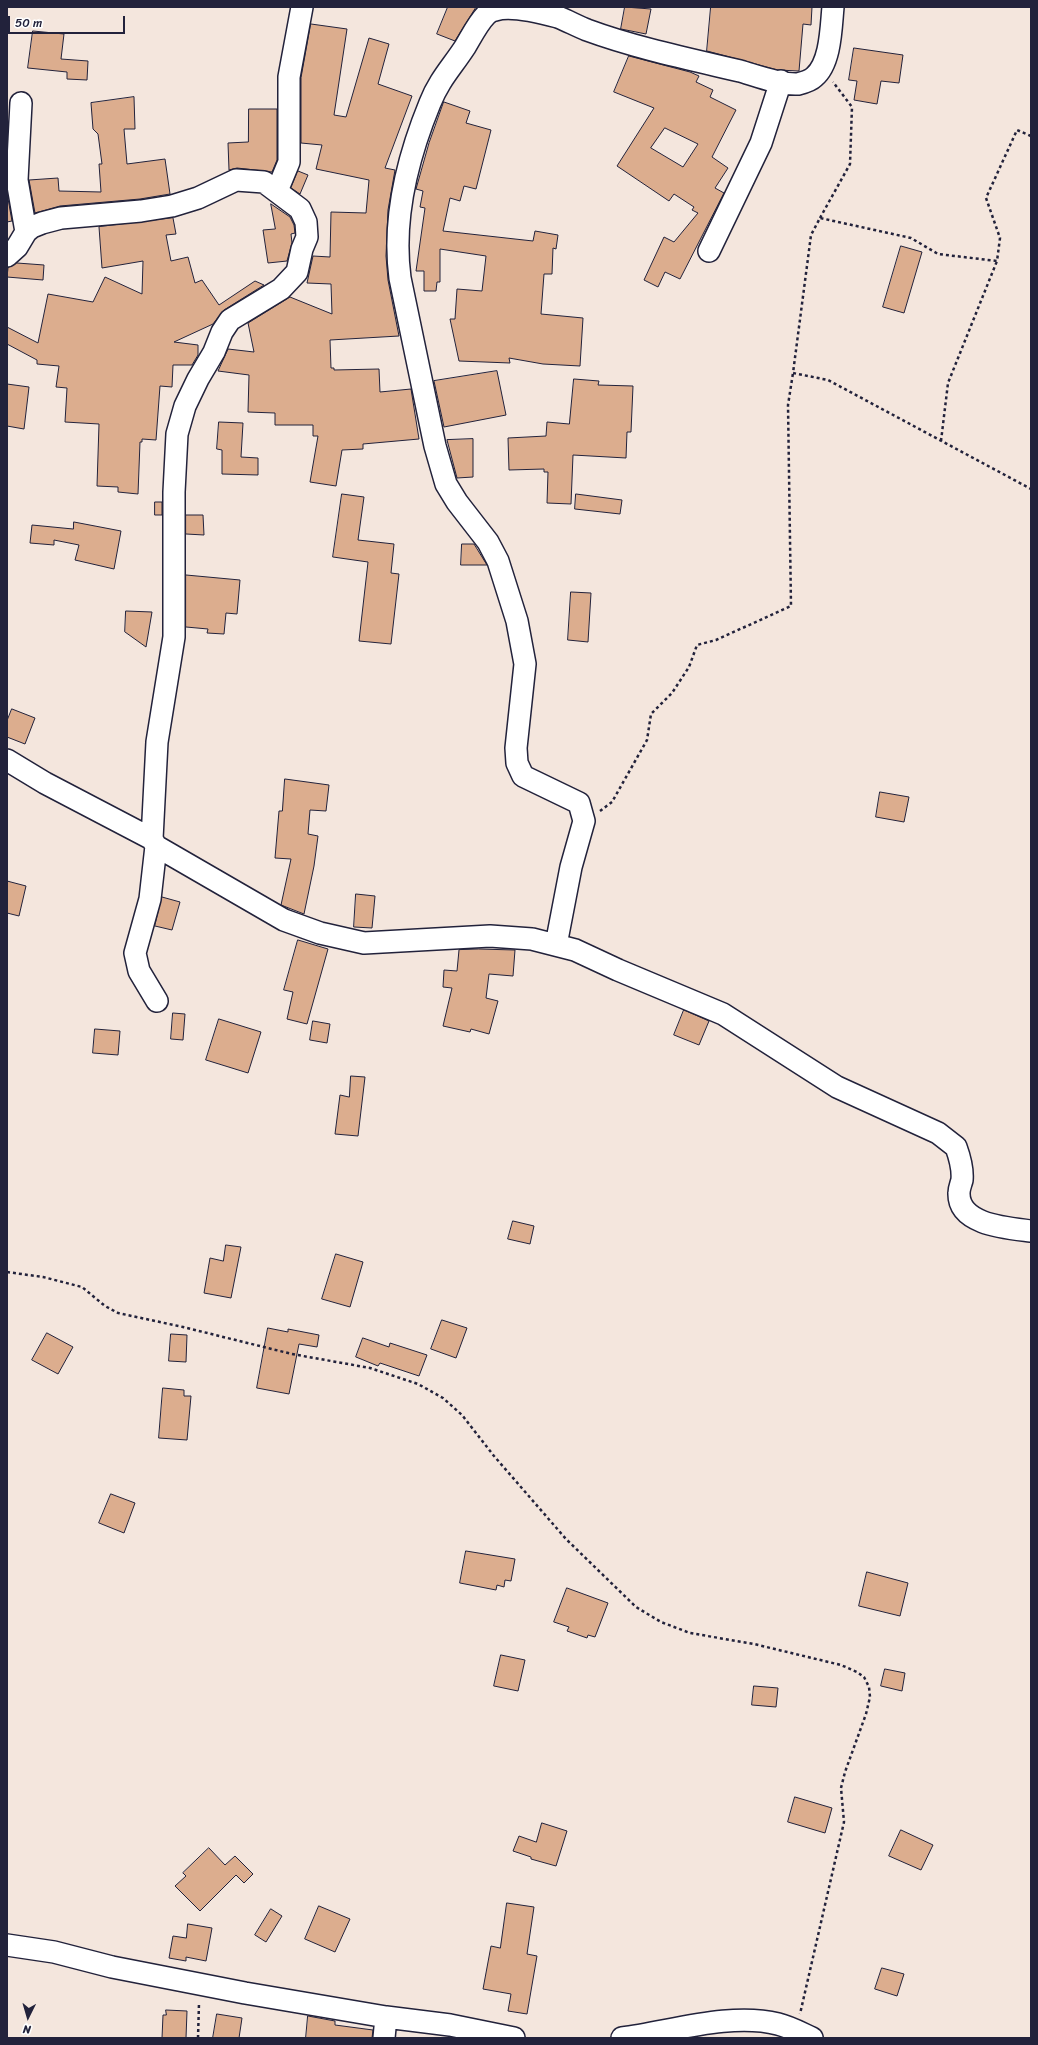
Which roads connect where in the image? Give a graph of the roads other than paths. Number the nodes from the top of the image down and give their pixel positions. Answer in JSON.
{"nodes":[{"id":1,"x":302,"y":7,"type":"edge"},
{"id":2,"x":833,"y":7,"type":"edge"},
{"id":3,"x":781,"y":81,"type":"junction"},
{"id":4,"x":21,"y":103,"type":"dead end"},
{"id":5,"x":277,"y":191,"type":"junction"},
{"id":6,"x":26,"y":232,"type":"junction"},
{"id":7,"x":709,"y":250,"type":"dead end"},
{"id":8,"x":7,"y":256,"type":"edge"},
{"id":9,"x":7,"y":760,"type":"edge"},
{"id":10,"x":154,"y":842,"type":"junction"},
{"id":11,"x":556,"y":945,"type":"junction"},
{"id":12,"x":157,"y":1001,"type":"dead end"},
{"id":13,"x":1031,"y":1230,"type":"edge"},
{"id":14,"x":7,"y":1945,"type":"edge"},
{"id":15,"x":386,"y":2017,"type":"junction"},
{"id":16,"x":804,"y":2034,"type":"edge"},
{"id":17,"x":384,"y":2038,"type":"edge"},
{"id":18,"x":514,"y":2038,"type":"edge"},
{"id":19,"x":622,"y":2038,"type":"edge"}],
"edges":[{"from":1,"to":5,"type":"street"},
{"from":2,"to":3,"type":"street"},
{"from":3,"to":7,"type":"street"},
{"from":3,"to":11,"type":"street"},
{"from":4,"to":6,"type":"street"},
{"from":5,"to":6,"type":"street"},
{"from":5,"to":10,"type":"street"},
{"from":6,"to":8,"type":"street"},
{"from":9,"to":10,"type":"street"},
{"from":10,"to":11,"type":"street"},
{"from":10,"to":12,"type":"street"},
{"from":11,"to":13,"type":"street"},
{"from":14,"to":15,"type":"street"},
{"from":15,"to":17,"type":"street"},
{"from":15,"to":18,"type":"street"},
{"from":16,"to":19,"type":"street"}]}
